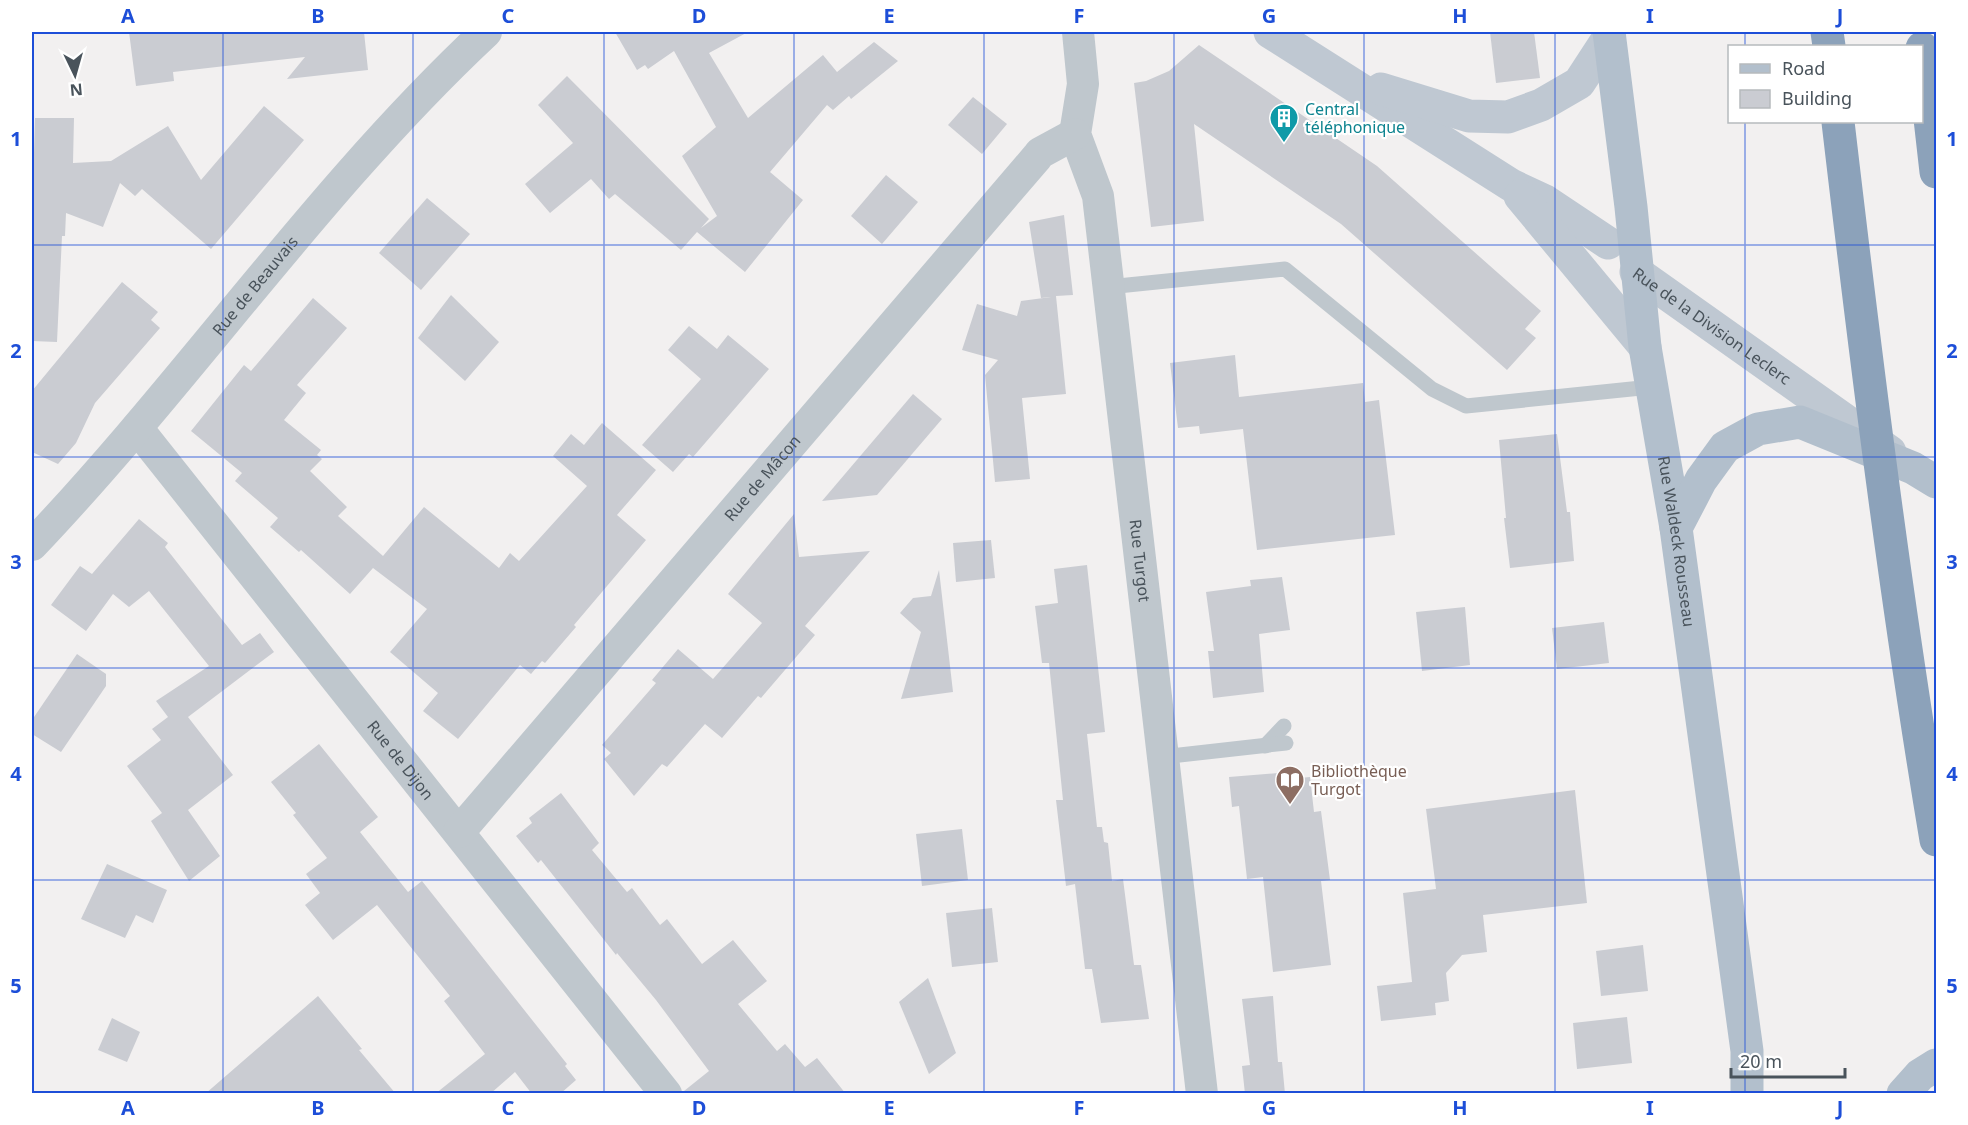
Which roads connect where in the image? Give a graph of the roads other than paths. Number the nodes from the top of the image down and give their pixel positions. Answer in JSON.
{"nodes":[{"id":1,"x":486,"y":32,"type":"edge"},
{"id":2,"x":1078,"y":32,"type":"edge"},
{"id":3,"x":1270,"y":32,"type":"edge"},
{"id":4,"x":1609,"y":34,"type":"edge"},
{"id":5,"x":1923,"y":64,"type":"edge"},
{"id":6,"x":1341,"y":76,"type":"junction"},
{"id":7,"x":1838,"y":123,"type":"edge"},
{"id":8,"x":1075,"y":134,"type":"junction"},
{"id":9,"x":1936,"y":172,"type":"edge"},
{"id":10,"x":1511,"y":185,"type":"junction"},
{"id":11,"x":1608,"y":243,"type":"joint"},
{"id":12,"x":1636,"y":272,"type":"junction"},
{"id":13,"x":1108,"y":287,"type":"junction"},
{"id":14,"x":1645,"y":347,"type":"junction"},
{"id":15,"x":1651,"y":387,"type":"junction"},
{"id":16,"x":137,"y":428,"type":"junction"},
{"id":17,"x":1925,"y":475,"type":"edge"},
{"id":18,"x":1676,"y":528,"type":"junction"},
{"id":19,"x":32,"y":545,"type":"edge"},
{"id":20,"x":1284,"y":726,"type":"dead end"},
{"id":21,"x":1286,"y":743,"type":"dead end"},
{"id":22,"x":1265,"y":746,"type":"junction"},
{"id":23,"x":1162,"y":757,"type":"junction"},
{"id":24,"x":459,"y":832,"type":"junction"},
{"id":25,"x":1936,"y":840,"type":"edge"},
{"id":26,"x":1747,"y":1052,"type":"junction"},
{"id":27,"x":1936,"y":1065,"type":"edge"},
{"id":28,"x":666,"y":1094,"type":"edge"},
{"id":29,"x":1203,"y":1094,"type":"edge"},
{"id":30,"x":1747,"y":1094,"type":"edge"},
{"id":31,"x":1756,"y":1094,"type":"edge"},
{"id":32,"x":1903,"y":1094,"type":"edge"}],
"edges":[{"from":1,"to":16,"type":"street","name":"Rue de Beauvais"},
{"from":2,"to":8,"type":"street","name":"Rue Turgot"},
{"from":3,"to":6,"type":"street","name":"Rue de la Division Leclerc"},
{"from":4,"to":6,"type":"street","name":"Rue de la Division Leclerc"},
{"from":4,"to":12,"type":"main road","name":"Rue Waldeck Rousseau"},
{"from":5,"to":9,"type":"highway"},
{"from":6,"to":10,"type":"street","name":"Rue de la Division Leclerc"},
{"from":7,"to":25,"type":"highway"},
{"from":8,"to":13,"type":"street","name":"Rue Turgot"},
{"from":8,"to":24,"type":"street","name":"Rue de Mâcon"},
{"from":10,"to":11,"type":"street","name":"Rue de la Division Leclerc"},
{"from":10,"to":14,"type":"street","name":"Rue de la Division Leclerc"},
{"from":11,"to":12,"type":"street","name":"Rue de la Division Leclerc"},
{"from":12,"to":14,"type":"main road","name":"Rue Waldeck Rousseau"},
{"from":12,"to":17,"type":"street","name":"Rue de la Division Leclerc"},
{"from":13,"to":15,"type":"lane"},
{"from":13,"to":23,"type":"street","name":"Rue Turgot"},
{"from":14,"to":15,"type":"main road","name":"Rue Waldeck Rousseau"},
{"from":15,"to":18,"type":"main road","name":"Rue Waldeck Rousseau"},
{"from":16,"to":19,"type":"street","name":"Rue de Beauvais"},
{"from":16,"to":24,"type":"street","name":"Rue de Dijon"},
{"from":17,"to":18,"type":"main road","name":"Rue de la Division Leclerc"},
{"from":18,"to":26,"type":"main road","name":"Rue Waldeck Rousseau"},
{"from":20,"to":22,"type":"lane"},
{"from":21,"to":22,"type":"lane"},
{"from":22,"to":23,"type":"lane"},
{"from":23,"to":29,"type":"street","name":"Rue Turgot"},
{"from":24,"to":28,"type":"street","name":"Rue de Dijon"},
{"from":26,"to":30,"type":"main road","name":"Rue Waldeck Rousseau"},
{"from":26,"to":31,"type":"main road","name":"Rue Waldeck Rousseau"},
{"from":27,"to":32,"type":"main road"}]}
